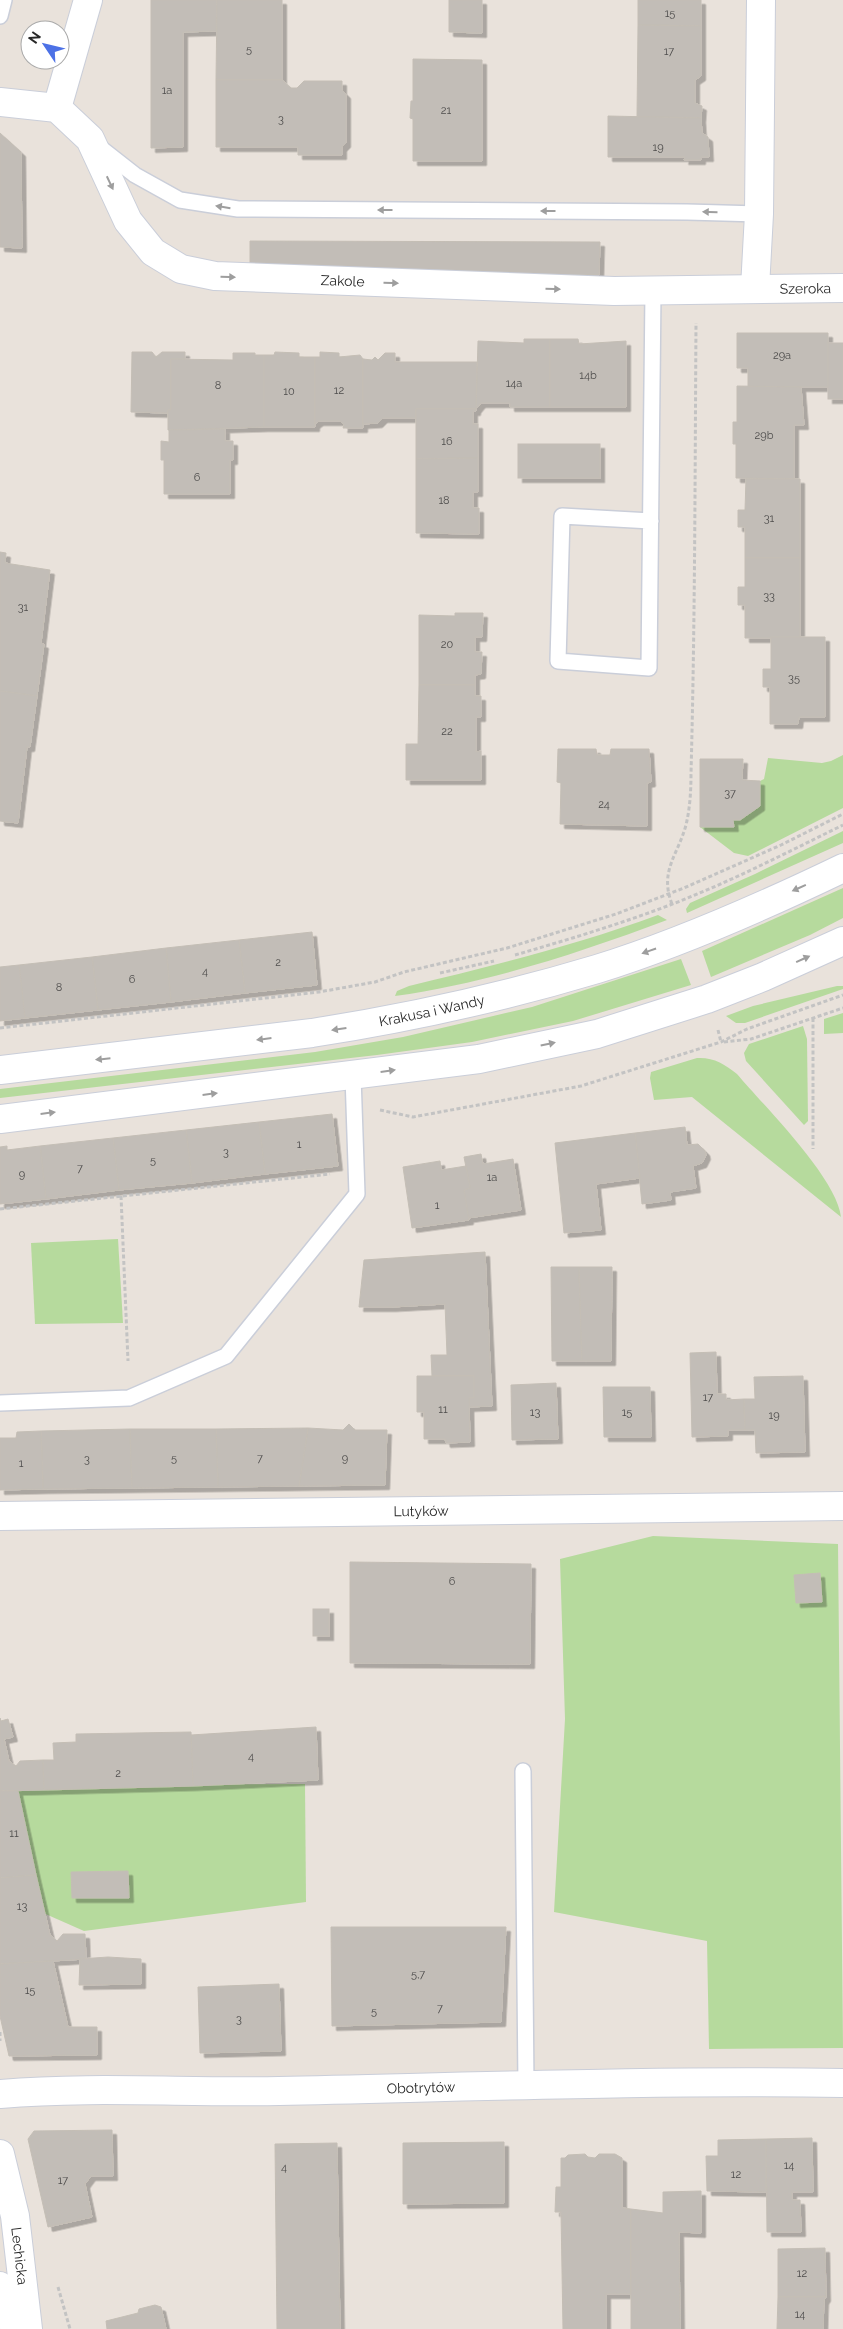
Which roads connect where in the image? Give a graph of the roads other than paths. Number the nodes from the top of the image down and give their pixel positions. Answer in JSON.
{"nodes":[{"id":1,"x":4,"y":0,"type":"edge"},
{"id":2,"x":88,"y":0,"type":"edge"},
{"id":3,"x":761,"y":0,"type":"edge"},
{"id":4,"x":0,"y":16,"type":"edge"},
{"id":5,"x":0,"y":102,"type":"edge"},
{"id":6,"x":57,"y":108,"type":"junction"},
{"id":7,"x":90,"y":139,"type":"junction"},
{"id":8,"x":759,"y":214,"type":"junction"},
{"id":9,"x":762,"y":288,"type":"junction"},
{"id":10,"x":843,"y":288,"type":"edge"},
{"id":11,"x":653,"y":291,"type":"junction"},
{"id":12,"x":651,"y":521,"type":"junction"},
{"id":13,"x":843,"y":868,"type":"edge"},
{"id":14,"x":843,"y":941,"type":"edge"},
{"id":15,"x":0,"y":1070,"type":"edge"},
{"id":16,"x":353,"y":1076,"type":"junction"},
{"id":17,"x":0,"y":1119,"type":"edge"},
{"id":18,"x":0,"y":1403,"type":"edge"},
{"id":19,"x":843,"y":1506,"type":"edge"},
{"id":20,"x":0,"y":1516,"type":"edge"},
{"id":21,"x":523,"y":1771,"type":"dead end"},
{"id":22,"x":843,"y":2083,"type":"edge"},
{"id":23,"x":526,"y":2086,"type":"junction"},
{"id":24,"x":0,"y":2094,"type":"edge"},
{"id":25,"x":0,"y":2154,"type":"edge"},
{"id":26,"x":0,"y":2286,"type":"edge"},
{"id":27,"x":15,"y":2329,"type":"edge"},
{"id":28,"x":28,"y":2329,"type":"edge"}],
"edges":[{"from":1,"to":4,"type":"lane"},
{"from":2,"to":6,"type":"street"},
{"from":3,"to":8,"type":"street"},
{"from":5,"to":6,"type":"street"},
{"from":6,"to":7,"type":"street","name":"Zakole"},
{"from":8,"to":7,"type":"lane","one_way":true},
{"from":7,"to":11,"type":"street","name":"Zakole","one_way":true},
{"from":8,"to":9,"type":"street"},
{"from":9,"to":10,"type":"street","name":"Szeroka"},
{"from":9,"to":11,"type":"street","name":"Zakole"},
{"from":11,"to":12,"type":"lane"},
{"from":12,"to":12,"type":"lane"},
{"from":13,"to":15,"type":"street","name":"Krakusa i Wandy","one_way":true},
{"from":16,"to":14,"type":"street","one_way":true},
{"from":17,"to":16,"type":"street","one_way":true},
{"from":16,"to":18,"type":"lane"},
{"from":19,"to":20,"type":"street","name":"Lutyków"},
{"from":21,"to":23,"type":"lane"},
{"from":22,"to":23,"type":"street","name":"Obotrytów"},
{"from":23,"to":24,"type":"street","name":"Obotrytów"},
{"from":25,"to":28,"type":"street","name":"Lechicka"},
{"from":26,"to":27,"type":"street","name":"Lechicka"}]}
